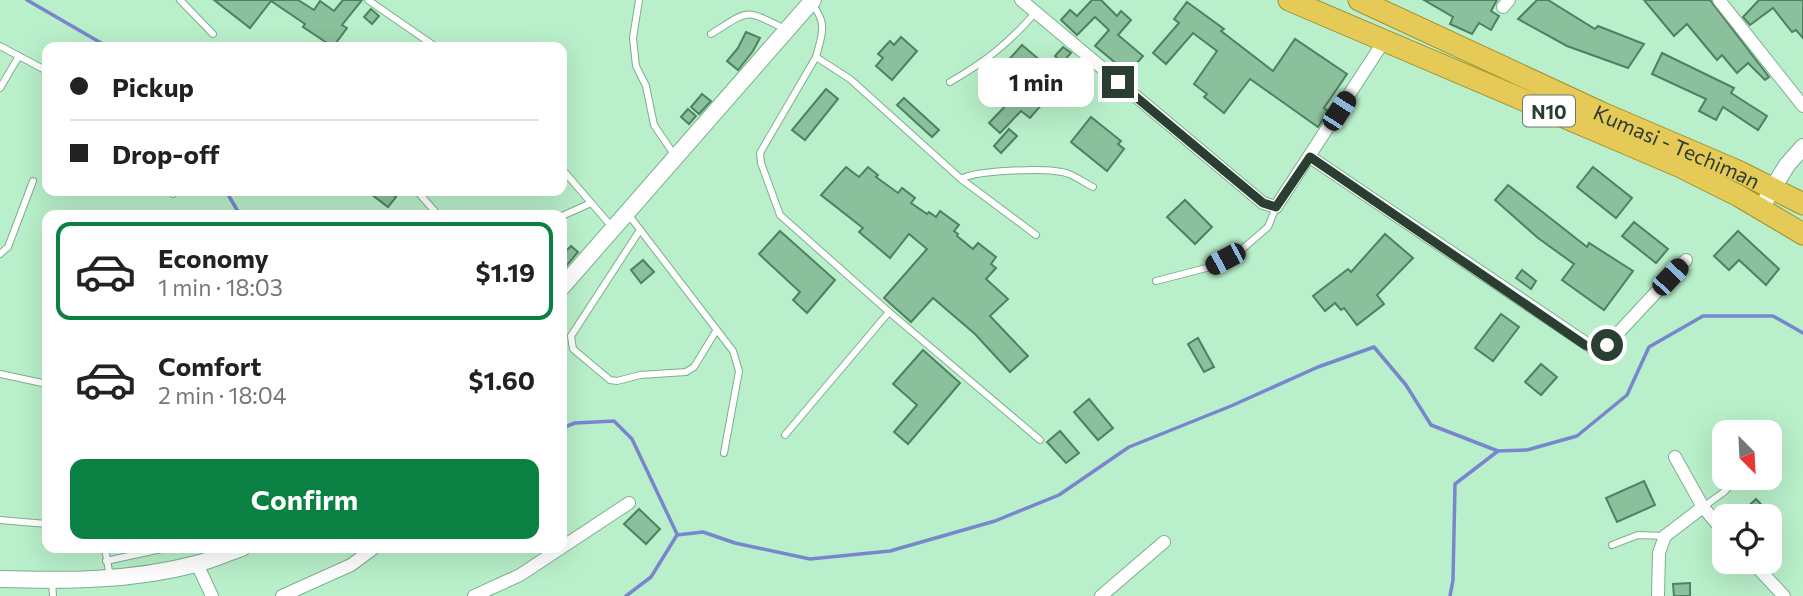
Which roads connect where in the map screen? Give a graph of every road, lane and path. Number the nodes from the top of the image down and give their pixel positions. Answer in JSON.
{"nodes":[{"id":1,"x":180,"y":0,"type":"edge"},
{"id":2,"x":368,"y":0,"type":"edge"},
{"id":3,"x":639,"y":0,"type":"edge"},
{"id":4,"x":1021,"y":0,"type":"edge"},
{"id":5,"x":1289,"y":0,"type":"edge"},
{"id":6,"x":1719,"y":0,"type":"edge"},
{"id":7,"x":812,"y":1,"type":"edge"},
{"id":8,"x":1367,"y":1,"type":"edge"},
{"id":9,"x":1035,"y":13,"type":"junction"},
{"id":10,"x":787,"y":29,"type":"junction"},
{"id":11,"x":213,"y":34,"type":"dead end"},
{"id":12,"x":710,"y":34,"type":"dead end"},
{"id":13,"x":1384,"y":41,"type":"junction"},
{"id":14,"x":429,"y":42,"type":"edge"},
{"id":15,"x":0,"y":46,"type":"edge"},
{"id":16,"x":19,"y":56,"type":"junction"},
{"id":17,"x":816,"y":57,"type":"junction"},
{"id":18,"x":42,"y":68,"type":"edge"},
{"id":19,"x":950,"y":82,"type":"dead end"},
{"id":20,"x":0,"y":88,"type":"edge"},
{"id":21,"x":1803,"y":106,"type":"edge"},
{"id":22,"x":1803,"y":147,"type":"edge"},
{"id":23,"x":1666,"y":150,"type":"junction"},
{"id":24,"x":675,"y":157,"type":"junction"},
{"id":25,"x":1310,"y":157,"type":"junction"},
{"id":26,"x":567,"y":175,"type":"edge"},
{"id":27,"x":961,"y":179,"type":"junction"},
{"id":28,"x":33,"y":181,"type":"dead end"},
{"id":29,"x":1093,"y":187,"type":"dead end"},
{"id":30,"x":1772,"y":189,"type":"junction"},
{"id":31,"x":421,"y":196,"type":"edge"},
{"id":32,"x":591,"y":203,"type":"junction"},
{"id":33,"x":1803,"y":204,"type":"edge"},
{"id":34,"x":1276,"y":207,"type":"junction"},
{"id":35,"x":1761,"y":209,"type":"junction"},
{"id":36,"x":434,"y":210,"type":"edge"},
{"id":37,"x":626,"y":213,"type":"junction"},
{"id":38,"x":567,"y":214,"type":"edge"},
{"id":39,"x":613,"y":228,"type":"junction"},
{"id":40,"x":640,"y":230,"type":"junction"},
{"id":41,"x":1803,"y":234,"type":"edge"},
{"id":42,"x":1036,"y":235,"type":"dead end"},
{"id":43,"x":0,"y":254,"type":"edge"},
{"id":44,"x":1686,"y":260,"type":"dead end"},
{"id":45,"x":567,"y":281,"type":"edge"},
{"id":46,"x":1156,"y":281,"type":"dead end"},
{"id":47,"x":889,"y":312,"type":"junction"},
{"id":48,"x":716,"y":331,"type":"junction"},
{"id":49,"x":0,"y":374,"type":"edge"},
{"id":50,"x":42,"y":383,"type":"edge"},
{"id":51,"x":785,"y":435,"type":"dead end"},
{"id":52,"x":1040,"y":440,"type":"dead end"},
{"id":53,"x":724,"y":453,"type":"dead end"},
{"id":54,"x":1675,"y":457,"type":"dead end"},
{"id":55,"x":1726,"y":490,"type":"edge"},
{"id":56,"x":629,"y":503,"type":"dead end"},
{"id":57,"x":1703,"y":507,"type":"junction"},
{"id":58,"x":1712,"y":517,"type":"edge"},
{"id":59,"x":0,"y":520,"type":"edge"},
{"id":60,"x":42,"y":524,"type":"edge"},
{"id":61,"x":1665,"y":536,"type":"junction"},
{"id":62,"x":1164,"y":542,"type":"dead end"},
{"id":63,"x":567,"y":544,"type":"edge"},
{"id":64,"x":1612,"y":545,"type":"dead end"},
{"id":65,"x":105,"y":553,"type":"edge"},
{"id":66,"x":143,"y":553,"type":"edge"},
{"id":67,"x":228,"y":553,"type":"edge"},
{"id":68,"x":367,"y":553,"type":"edge"},
{"id":69,"x":553,"y":553,"type":"edge"},
{"id":70,"x":106,"y":561,"type":"junction"},
{"id":71,"x":197,"y":564,"type":"junction"},
{"id":72,"x":1763,"y":574,"type":"edge"},
{"id":73,"x":110,"y":577,"type":"junction"},
{"id":74,"x":0,"y":579,"type":"edge"},
{"id":75,"x":52,"y":588,"type":"edge"},
{"id":76,"x":212,"y":596,"type":"edge"},
{"id":77,"x":282,"y":596,"type":"edge"},
{"id":78,"x":474,"y":596,"type":"edge"},
{"id":79,"x":1101,"y":596,"type":"edge"},
{"id":80,"x":1658,"y":596,"type":"edge"},
{"id":81,"x":1784,"y":596,"type":"edge"}],
"edges":[{"from":1,"to":11,"type":"lane"},
{"from":2,"to":14,"type":"lane"},
{"from":3,"to":24,"type":"lane"},
{"from":4,"to":9,"type":"street"},
{"from":5,"to":13,"type":"highway","number":"N10"},
{"from":6,"to":21,"type":"street"},
{"from":7,"to":10,"type":"street"},
{"from":7,"to":17,"type":"lane"},
{"from":8,"to":23,"type":"highway","name":"Kumasi - Techiman","number":"N10"},
{"from":9,"to":19,"type":"lane"},
{"from":9,"to":34,"type":"street"},
{"from":10,"to":12,"type":"lane"},
{"from":10,"to":24,"type":"street"},
{"from":13,"to":23,"type":"highway","number":"N10"},
{"from":13,"to":25,"type":"street"},
{"from":15,"to":16,"type":"lane"},
{"from":16,"to":18,"type":"lane"},
{"from":16,"to":20,"type":"lane"},
{"from":17,"to":27,"type":"lane"},
{"from":17,"to":47,"type":"lane"},
{"from":22,"to":30,"type":"street"},
{"from":23,"to":30,"type":"highway","name":"Kumasi - Techiman","number":"N10"},
{"from":23,"to":35,"type":"highway","number":"N10"},
{"from":24,"to":37,"type":"street"},
{"from":25,"to":34,"type":"street"},
{"from":25,"to":44,"type":"street"},
{"from":26,"to":32,"type":"lane"},
{"from":27,"to":29,"type":"lane"},
{"from":27,"to":42,"type":"lane"},
{"from":28,"to":43,"type":"lane"},
{"from":30,"to":33,"type":"highway","name":"Kumasi - Techiman","number":"N10"},
{"from":30,"to":35,"type":"street"},
{"from":31,"to":36,"type":"lane"},
{"from":32,"to":38,"type":"lane"},
{"from":32,"to":39,"type":"lane"},
{"from":34,"to":46,"type":"lane"},
{"from":35,"to":41,"type":"highway","number":"N10"},
{"from":37,"to":39,"type":"street"},
{"from":37,"to":40,"type":"lane"},
{"from":39,"to":45,"type":"street"},
{"from":40,"to":48,"type":"lane"},
{"from":40,"to":48,"type":"lane"},
{"from":47,"to":51,"type":"lane"},
{"from":47,"to":52,"type":"lane"},
{"from":48,"to":53,"type":"lane"},
{"from":49,"to":50,"type":"lane"},
{"from":54,"to":57,"type":"street"},
{"from":55,"to":57,"type":"lane"},
{"from":56,"to":63,"type":"street"},
{"from":57,"to":58,"type":"street"},
{"from":57,"to":61,"type":"street"},
{"from":59,"to":60,"type":"lane"},
{"from":61,"to":64,"type":"lane"},
{"from":61,"to":80,"type":"street"},
{"from":62,"to":79,"type":"street"},
{"from":65,"to":70,"type":"lane"},
{"from":66,"to":70,"type":"lane"},
{"from":67,"to":71,"type":"street"},
{"from":68,"to":77,"type":"street"},
{"from":69,"to":78,"type":"street"},
{"from":70,"to":73,"type":"lane"},
{"from":71,"to":73,"type":"street"},
{"from":71,"to":76,"type":"street"},
{"from":72,"to":81,"type":"street"},
{"from":73,"to":75,"type":"street"},
{"from":74,"to":75,"type":"street"}]}
